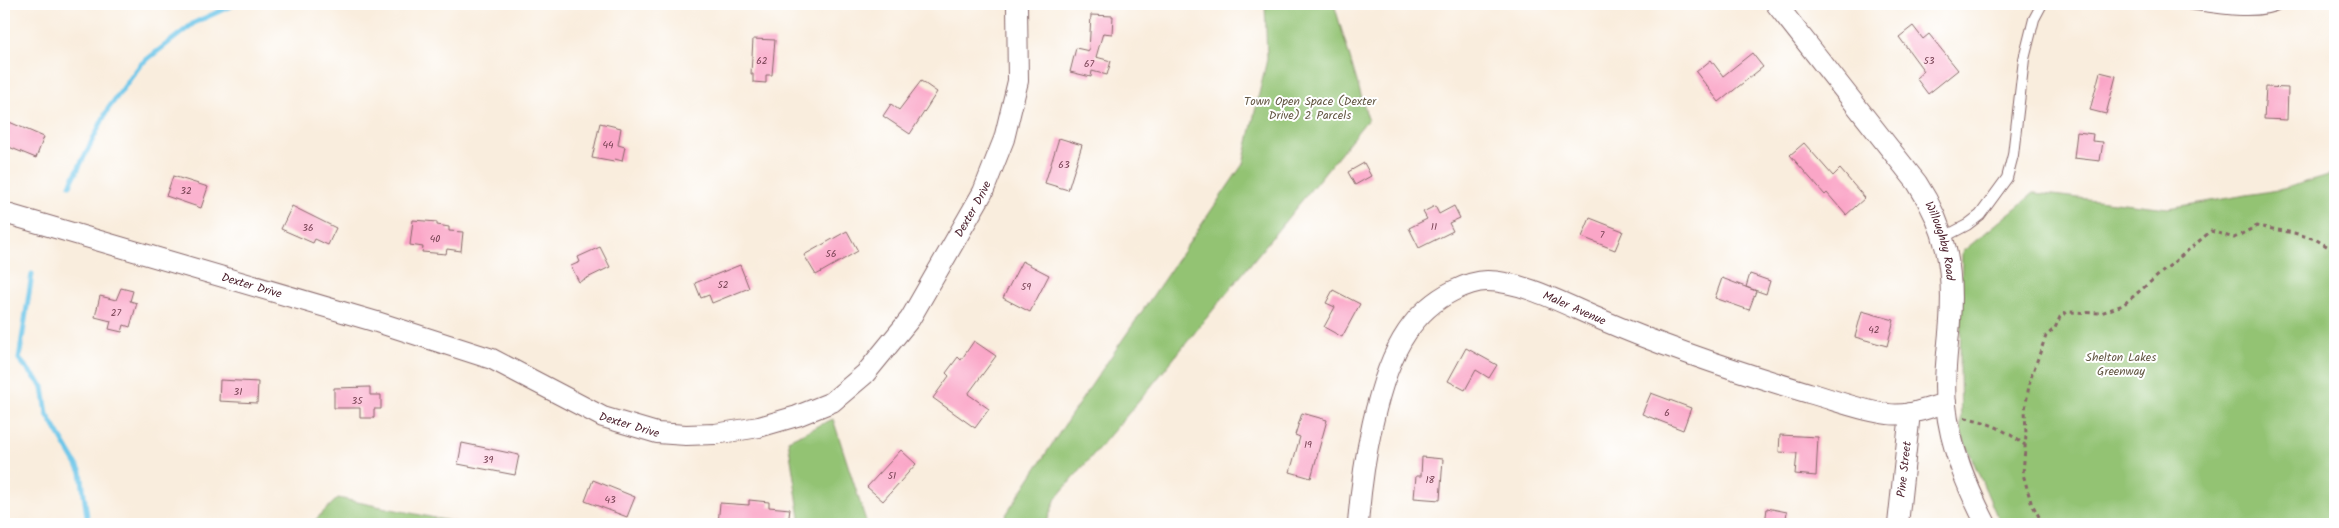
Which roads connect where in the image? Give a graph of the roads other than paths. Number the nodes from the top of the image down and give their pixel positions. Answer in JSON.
{"nodes":[{"id":1,"x":1017,"y":4,"type":"edge"},
{"id":2,"x":1776,"y":4,"type":"edge"},
{"id":3,"x":2042,"y":4,"type":"edge"},
{"id":4,"x":2188,"y":4,"type":"edge"},
{"id":5,"x":2279,"y":4,"type":"edge"},
{"id":6,"x":4,"y":213,"type":"edge"},
{"id":7,"x":1944,"y":238,"type":"junction"},
{"id":8,"x":1947,"y":410,"type":"junction"},
{"id":9,"x":1910,"y":413,"type":"junction"},
{"id":10,"x":1358,"y":524,"type":"edge"},
{"id":11,"x":1898,"y":524,"type":"edge"},
{"id":12,"x":1986,"y":524,"type":"edge"}],
"edges":[{"from":1,"to":6,"type":"street","name":"Dexter Drive"},
{"from":2,"to":7,"type":"street","name":"Willoughby Road"},
{"from":3,"to":7,"type":"lane"},
{"from":4,"to":5,"type":"lane"},
{"from":7,"to":8,"type":"street","name":"Willoughby Road"},
{"from":8,"to":9,"type":"street","name":"Maler Avenue"},
{"from":8,"to":12,"type":"street","name":"Willoughby Road"},
{"from":9,"to":10,"type":"street","name":"Maler Avenue"},
{"from":9,"to":11,"type":"street","name":"Pine Street"}]}
